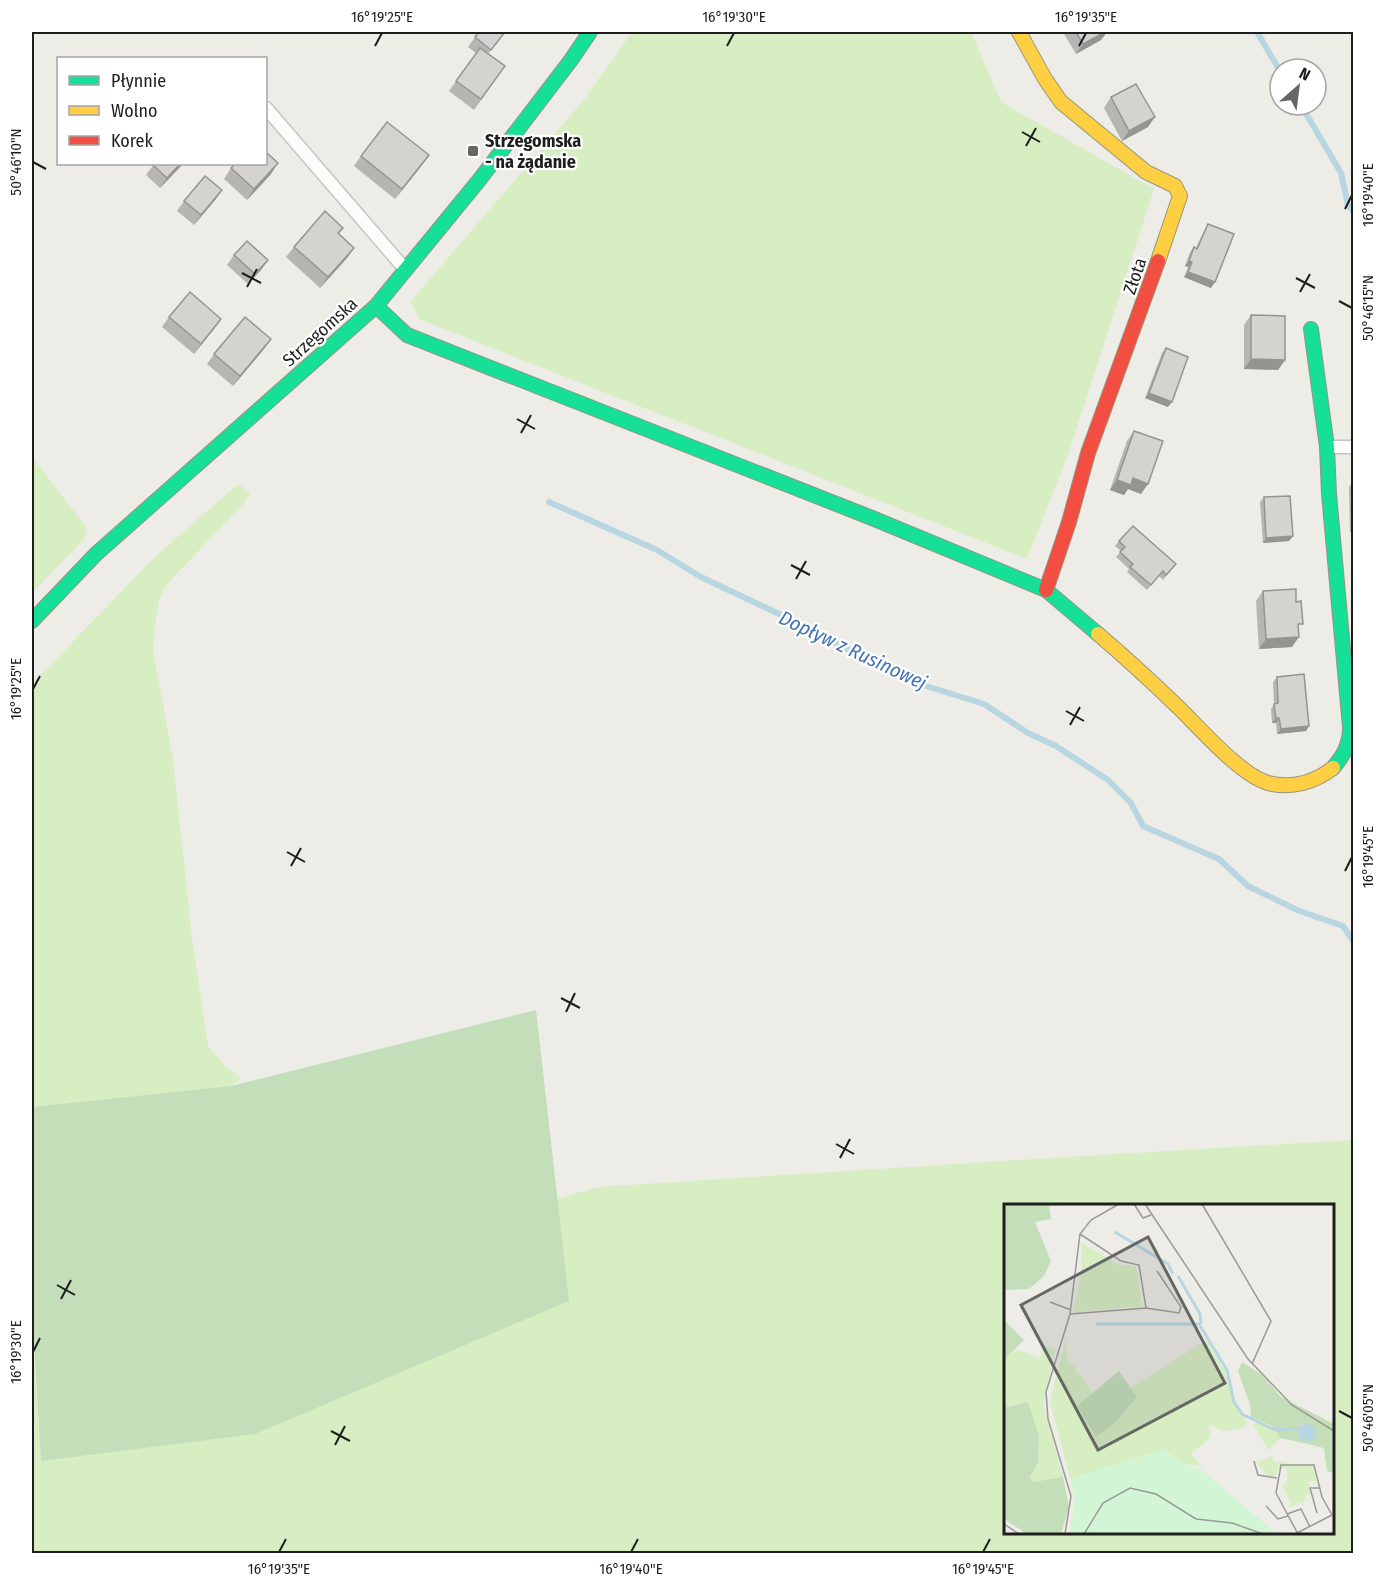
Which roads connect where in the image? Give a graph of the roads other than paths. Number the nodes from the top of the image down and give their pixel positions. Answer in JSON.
{"nodes":[{"id":1,"x":590,"y":32,"type":"edge"},
{"id":2,"x":1019,"y":32,"type":"edge"},
{"id":3,"x":267,"y":109,"type":"edge"},
{"id":4,"x":405,"y":270,"type":"junction"},
{"id":5,"x":376,"y":306,"type":"junction"},
{"id":6,"x":1311,"y":329,"type":"dead end"},
{"id":7,"x":1327,"y":447,"type":"junction"},
{"id":8,"x":1353,"y":447,"type":"edge"},
{"id":9,"x":1046,"y":590,"type":"junction"},
{"id":10,"x":32,"y":621,"type":"edge"}],
"edges":[{"from":1,"to":4,"type":"street","name":"Strzegomska"},
{"from":2,"to":9,"type":"street","name":"Złota"},
{"from":3,"to":4,"type":"lane"},
{"from":4,"to":5,"type":"street","name":"Strzegomska"},
{"from":5,"to":9,"type":"street"},
{"from":5,"to":10,"type":"street","name":"Strzegomska"},
{"from":6,"to":7,"type":"street"},
{"from":7,"to":8,"type":"lane"},
{"from":7,"to":9,"type":"street"}]}
